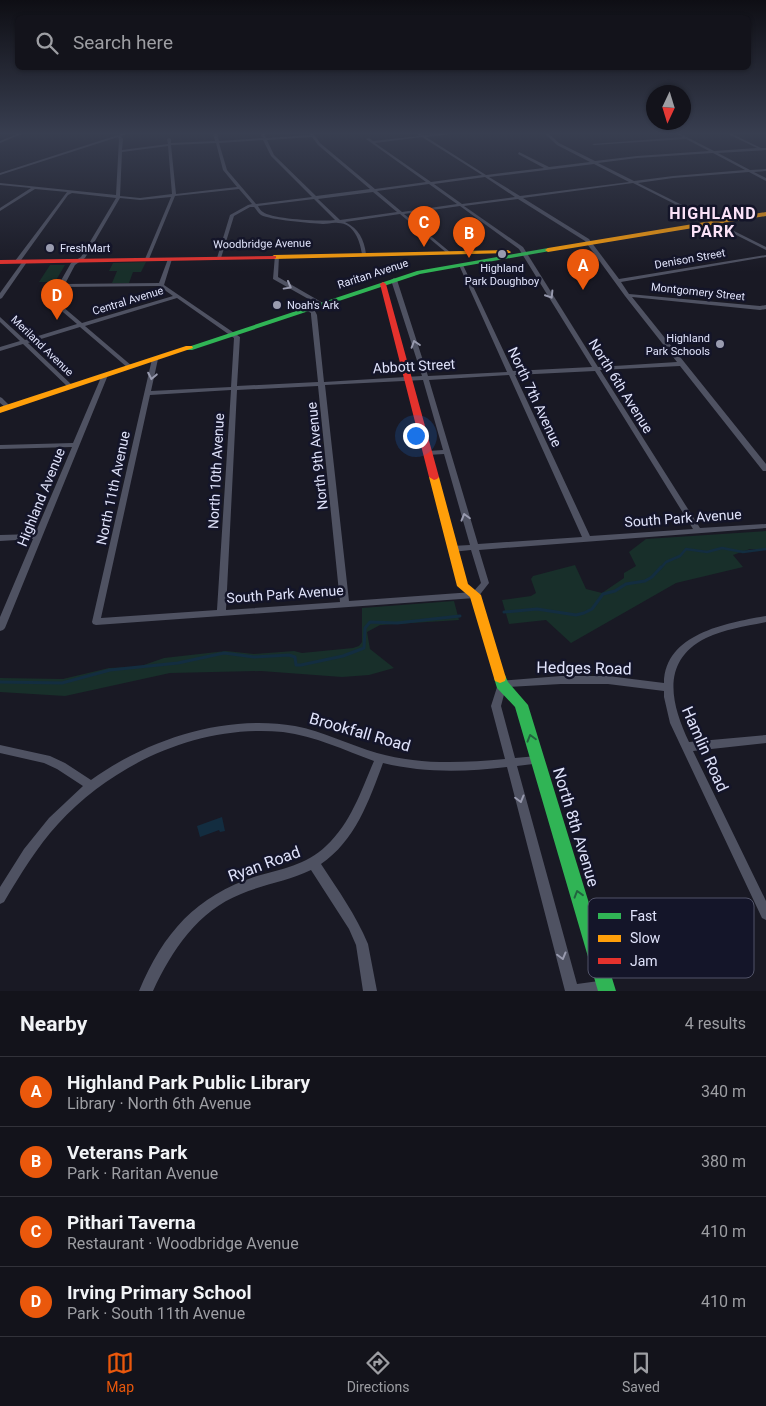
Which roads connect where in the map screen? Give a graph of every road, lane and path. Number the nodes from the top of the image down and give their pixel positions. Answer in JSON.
{"nodes":[{"id":1,"x":119,"y":179,"type":"edge"},
{"id":2,"x":172,"y":179,"type":"edge"},
{"id":3,"x":232,"y":179,"type":"edge"},
{"id":4,"x":296,"y":179,"type":"edge"},
{"id":5,"x":361,"y":179,"type":"edge"},
{"id":6,"x":426,"y":179,"type":"edge"},
{"id":7,"x":460,"y":179,"type":"edge"},
{"id":8,"x":491,"y":179,"type":"edge"},
{"id":9,"x":628,"y":179,"type":"edge"},
{"id":10,"x":655,"y":179,"type":"edge"},
{"id":11,"x":634,"y":182,"type":"junction"},
{"id":12,"x":431,"y":183,"type":"junction"},
{"id":13,"x":0,"y":184,"type":"edge"},
{"id":14,"x":34,"y":188,"type":"junction"},
{"id":15,"x":239,"y":188,"type":"junction"},
{"id":16,"x":374,"y":190,"type":"junction"},
{"id":17,"x":71,"y":192,"type":"junction"},
{"id":18,"x":118,"y":196,"type":"junction"},
{"id":19,"x":173,"y":196,"type":"junction"},
{"id":20,"x":314,"y":198,"type":"junction"},
{"id":21,"x":520,"y":198,"type":"junction"},
{"id":22,"x":254,"y":205,"type":"junction"},
{"id":23,"x":462,"y":205,"type":"junction"},
{"id":24,"x":0,"y":210,"type":"edge"},
{"id":25,"x":402,"y":213,"type":"junction"},
{"id":26,"x":766,"y":214,"type":"edge"},
{"id":27,"x":341,"y":222,"type":"junction"},
{"id":28,"x":714,"y":222,"type":"junction"},
{"id":29,"x":590,"y":242,"type":"junction"},
{"id":30,"x":766,"y":249,"type":"edge"},
{"id":31,"x":448,"y":253,"type":"junction"},
{"id":32,"x":364,"y":254,"type":"junction"},
{"id":33,"x":524,"y":254,"type":"junction"},
{"id":34,"x":277,"y":256,"type":"junction"},
{"id":35,"x":766,"y":256,"type":"edge"},
{"id":36,"x":219,"y":258,"type":"junction"},
{"id":37,"x":147,"y":259,"type":"junction"},
{"id":38,"x":170,"y":259,"type":"junction"},
{"id":39,"x":79,"y":260,"type":"junction"},
{"id":40,"x":0,"y":262,"type":"edge"},
{"id":41,"x":21,"y":262,"type":"junction"},
{"id":42,"x":461,"y":265,"type":"junction"},
{"id":43,"x":394,"y":280,"type":"junction"},
{"id":44,"x":618,"y":281,"type":"junction"},
{"id":45,"x":161,"y":284,"type":"junction"},
{"id":46,"x":383,"y":284,"type":"junction"},
{"id":47,"x":59,"y":286,"type":"junction"},
{"id":48,"x":627,"y":295,"type":"junction"},
{"id":49,"x":0,"y":297,"type":"edge"},
{"id":50,"x":176,"y":297,"type":"junction"},
{"id":51,"x":321,"y":304,"type":"junction"},
{"id":52,"x":766,"y":307,"type":"edge"},
{"id":53,"x":307,"y":309,"type":"junction"},
{"id":54,"x":0,"y":319,"type":"edge"},
{"id":55,"x":80,"y":326,"type":"junction"},
{"id":56,"x":409,"y":326,"type":"junction"},
{"id":57,"x":394,"y":327,"type":"junction"},
{"id":58,"x":232,"y":334,"type":"junction"},
{"id":59,"x":23,"y":342,"type":"junction"},
{"id":60,"x":0,"y":349,"type":"edge"},
{"id":61,"x":155,"y":359,"type":"junction"},
{"id":62,"x":682,"y":364,"type":"junction"},
{"id":63,"x":130,"y":367,"type":"junction"},
{"id":64,"x":596,"y":369,"type":"junction"},
{"id":65,"x":510,"y":374,"type":"junction"},
{"id":66,"x":105,"y":375,"type":"junction"},
{"id":67,"x":426,"y":378,"type":"junction"},
{"id":68,"x":409,"y":380,"type":"junction"},
{"id":69,"x":321,"y":384,"type":"junction"},
{"id":70,"x":71,"y":387,"type":"junction"},
{"id":71,"x":234,"y":388,"type":"junction"},
{"id":72,"x":148,"y":393,"type":"junction"},
{"id":73,"x":0,"y":399,"type":"edge"},
{"id":74,"x":4,"y":409,"type":"edge"},
{"id":75,"x":76,"y":445,"type":"junction"},
{"id":76,"x":0,"y":447,"type":"edge"},
{"id":77,"x":446,"y":452,"type":"junction"},
{"id":78,"x":428,"y":453,"type":"junction"},
{"id":79,"x":766,"y":469,"type":"edge"},
{"id":80,"x":766,"y":526,"type":"edge"},
{"id":81,"x":698,"y":531,"type":"junction"},
{"id":82,"x":39,"y":536,"type":"junction"},
{"id":83,"x":0,"y":538,"type":"edge"},
{"id":84,"x":587,"y":539,"type":"junction"},
{"id":85,"x":474,"y":547,"type":"junction"},
{"id":86,"x":452,"y":548,"type":"junction"},
{"id":87,"x":475,"y":595,"type":"junction"},
{"id":88,"x":345,"y":603,"type":"junction"},
{"id":89,"x":221,"y":612,"type":"junction"},
{"id":90,"x":766,"y":619,"type":"edge"},
{"id":91,"x":96,"y":622,"type":"joint"},
{"id":92,"x":0,"y":628,"type":"edge"},
{"id":93,"x":502,"y":684,"type":"junction"},
{"id":94,"x":666,"y":687,"type":"junction"},
{"id":95,"x":766,"y":739,"type":"edge"},
{"id":96,"x":686,"y":747,"type":"junction"},
{"id":97,"x":0,"y":749,"type":"edge"},
{"id":98,"x":380,"y":758,"type":"junction"},
{"id":99,"x":538,"y":760,"type":"junction"},
{"id":100,"x":511,"y":763,"type":"junction"},
{"id":101,"x":91,"y":786,"type":"junction"},
{"id":102,"x":314,"y":863,"type":"junction"},
{"id":103,"x":0,"y":898,"type":"edge"},
{"id":104,"x":766,"y":914,"type":"edge"},
{"id":105,"x":588,"y":928,"type":"edge"},
{"id":106,"x":606,"y":989,"type":"edge"},
{"id":107,"x":146,"y":991,"type":"edge"},
{"id":108,"x":370,"y":991,"type":"edge"},
{"id":109,"x":572,"y":991,"type":"edge"}],
"edges":[{"from":1,"to":18,"type":"street"},
{"from":2,"to":19,"type":"street"},
{"from":3,"to":15,"type":"street"},
{"from":4,"to":20,"type":"street"},
{"from":5,"to":16,"type":"street"},
{"from":6,"to":12,"type":"street","name":"North 6th Avenue"},
{"from":7,"to":12,"type":"street"},
{"from":8,"to":21,"type":"street"},
{"from":9,"to":11,"type":"street"},
{"from":10,"to":11,"type":"street"},
{"from":11,"to":21,"type":"street"},
{"from":11,"to":28,"type":"street"},
{"from":12,"to":16,"type":"street"},
{"from":12,"to":23,"type":"street","name":"North 6th Avenue"},
{"from":13,"to":14,"type":"street"},
{"from":14,"to":17,"type":"street"},
{"from":14,"to":24,"type":"street"},
{"from":15,"to":19,"type":"street"},
{"from":15,"to":22,"type":"street"},
{"from":16,"to":20,"type":"street"},
{"from":16,"to":25,"type":"street"},
{"from":17,"to":18,"type":"street"},
{"from":17,"to":41,"type":"street"},
{"from":18,"to":19,"type":"street"},
{"from":18,"to":39,"type":"street"},
{"from":19,"to":37,"type":"street"},
{"from":20,"to":22,"type":"street"},
{"from":20,"to":27,"type":"street"},
{"from":21,"to":23,"type":"street"},
{"from":21,"to":29,"type":"street"},
{"from":22,"to":27,"type":"street"},
{"from":22,"to":36,"type":"street"},
{"from":23,"to":25,"type":"street"},
{"from":23,"to":33,"type":"street","name":"North 6th Avenue"},
{"from":25,"to":27,"type":"street"},
{"from":25,"to":31,"type":"street"},
{"from":26,"to":28,"type":"main road","name":"Raritan Avenue"},
{"from":27,"to":32,"type":"street"},
{"from":28,"to":29,"type":"main road","name":"Raritan Avenue"},
{"from":28,"to":30,"type":"street"},
{"from":29,"to":33,"type":"main road","name":"Raritan Avenue"},
{"from":29,"to":44,"type":"street"},
{"from":31,"to":32,"type":"main road","name":"Woodbridge Avenue"},
{"from":31,"to":33,"type":"main road","name":"Woodbridge Avenue"},
{"from":32,"to":34,"type":"main road","name":"Woodbridge Avenue"},
{"from":33,"to":42,"type":"main road","name":"Raritan Avenue"},
{"from":33,"to":64,"type":"street","name":"North 6th Avenue","one_way":true},
{"from":34,"to":36,"type":"main road","name":"Woodbridge Avenue"},
{"from":34,"to":51,"type":"street","one_way":true},
{"from":35,"to":44,"type":"street","name":"Denison Street"},
{"from":36,"to":38,"type":"main road","name":"Woodbridge Avenue"},
{"from":37,"to":38,"type":"main road","name":"Woodbridge Avenue"},
{"from":37,"to":39,"type":"main road","name":"Woodbridge Avenue"},
{"from":38,"to":45,"type":"street"},
{"from":39,"to":41,"type":"main road","name":"Woodbridge Avenue"},
{"from":39,"to":47,"type":"street"},
{"from":40,"to":41,"type":"main road","name":"Woodbridge Avenue"},
{"from":41,"to":49,"type":"street"},
{"from":42,"to":43,"type":"main road","name":"Raritan Avenue"},
{"from":42,"to":65,"type":"street","name":"North 7th Avenue"},
{"from":43,"to":46,"type":"main road","name":"Raritan Avenue"},
{"from":43,"to":56,"type":"street"},
{"from":44,"to":48,"type":"street"},
{"from":45,"to":47,"type":"street"},
{"from":45,"to":50,"type":"street"},
{"from":46,"to":51,"type":"main road","name":"Raritan Avenue"},
{"from":46,"to":57,"type":"main road","name":"North 8th Avenue"},
{"from":47,"to":55,"type":"street"},
{"from":48,"to":52,"type":"street","name":"Montgomery Street"},
{"from":48,"to":62,"type":"street"},
{"from":50,"to":55,"type":"street","name":"Central Avenue"},
{"from":50,"to":58,"type":"street"},
{"from":51,"to":53,"type":"main road","name":"Raritan Avenue"},
{"from":53,"to":58,"type":"main road","name":"Raritan Avenue"},
{"from":53,"to":69,"type":"street","name":"North 9th Avenue"},
{"from":54,"to":59,"type":"street","name":"Meriland Avenue"},
{"from":55,"to":59,"type":"street","name":"Central Avenue"},
{"from":55,"to":63,"type":"street"},
{"from":56,"to":57,"type":"street"},
{"from":67,"to":56,"type":"street","one_way":true},
{"from":57,"to":68,"type":"main road","name":"North 8th Avenue"},
{"from":58,"to":61,"type":"main road","name":"Raritan Avenue"},
{"from":58,"to":71,"type":"street","name":"North 10th Avenue"},
{"from":59,"to":60,"type":"street","name":"Central Avenue"},
{"from":59,"to":70,"type":"street","name":"Meriland Avenue"},
{"from":61,"to":63,"type":"main road","name":"Raritan Avenue"},
{"from":61,"to":72,"type":"street","name":"North 11th Avenue","one_way":true},
{"from":62,"to":64,"type":"street","name":"Abbott Street"},
{"from":62,"to":79,"type":"street"},
{"from":63,"to":66,"type":"main road","name":"Raritan Avenue"},
{"from":64,"to":65,"type":"street","name":"Abbott Street"},
{"from":64,"to":81,"type":"street","name":"North 6th Avenue"},
{"from":65,"to":67,"type":"street","name":"Abbott Street"},
{"from":65,"to":84,"type":"street","name":"North 7th Avenue"},
{"from":66,"to":70,"type":"main road","name":"Raritan Avenue"},
{"from":66,"to":75,"type":"street","name":"Highland Avenue"},
{"from":67,"to":68,"type":"street","name":"Abbott Street"},
{"from":67,"to":77,"type":"street"},
{"from":68,"to":69,"type":"street","name":"Abbott Street"},
{"from":68,"to":78,"type":"main road","name":"North 8th Avenue"},
{"from":69,"to":71,"type":"street","name":"Abbott Street"},
{"from":69,"to":88,"type":"street","name":"North 9th Avenue"},
{"from":70,"to":74,"type":"main road","name":"Raritan Avenue"},
{"from":71,"to":72,"type":"street","name":"Abbott Street"},
{"from":71,"to":89,"type":"street","name":"North 10th Avenue"},
{"from":72,"to":91,"type":"street","name":"North 11th Avenue"},
{"from":73,"to":74,"type":"street"},
{"from":75,"to":76,"type":"street"},
{"from":75,"to":82,"type":"street","name":"Highland Avenue"},
{"from":77,"to":78,"type":"street"},
{"from":85,"to":77,"type":"street","one_way":true},
{"from":78,"to":86,"type":"main road","name":"North 8th Avenue"},
{"from":80,"to":81,"type":"street","name":"South Park Avenue"},
{"from":81,"to":84,"type":"street","name":"South Park Avenue"},
{"from":82,"to":83,"type":"street"},
{"from":82,"to":92,"type":"street","name":"Highland Avenue"},
{"from":84,"to":85,"type":"street","name":"South Park Avenue"},
{"from":85,"to":86,"type":"street","name":"South Park Avenue"},
{"from":85,"to":87,"type":"street"},
{"from":86,"to":87,"type":"main road","name":"North 8th Avenue"},
{"from":87,"to":88,"type":"street","name":"South Park Avenue"},
{"from":87,"to":93,"type":"main road","name":"North 8th Avenue"},
{"from":88,"to":89,"type":"street","name":"South Park Avenue"},
{"from":89,"to":91,"type":"street","name":"South Park Avenue"},
{"from":90,"to":94,"type":"street"},
{"from":93,"to":94,"type":"street","name":"Hedges Road"},
{"from":99,"to":93,"type":"main road","name":"North 8th Avenue","one_way":true},
{"from":93,"to":100,"type":"street","name":"North 8th Avenue"},
{"from":94,"to":96,"type":"street","name":"Hamlin Road"},
{"from":95,"to":96,"type":"street"},
{"from":96,"to":104,"type":"street","name":"Hamlin Road"},
{"from":97,"to":101,"type":"street"},
{"from":98,"to":100,"type":"street","name":"Brookfall Road"},
{"from":98,"to":101,"type":"street","name":"Brookfall Road"},
{"from":98,"to":102,"type":"street","name":"Ryan Road"},
{"from":99,"to":100,"type":"street","name":"Brookfall Road"},
{"from":105,"to":99,"type":"main road","name":"North 8th Avenue","one_way":true},
{"from":100,"to":109,"type":"street","name":"North 8th Avenue","one_way":true},
{"from":101,"to":103,"type":"street","name":"Brookfall Road"},
{"from":102,"to":107,"type":"street","name":"Ryan Road"},
{"from":102,"to":108,"type":"street"},
{"from":106,"to":109,"type":"street","name":"North 8th Avenue"}]}
